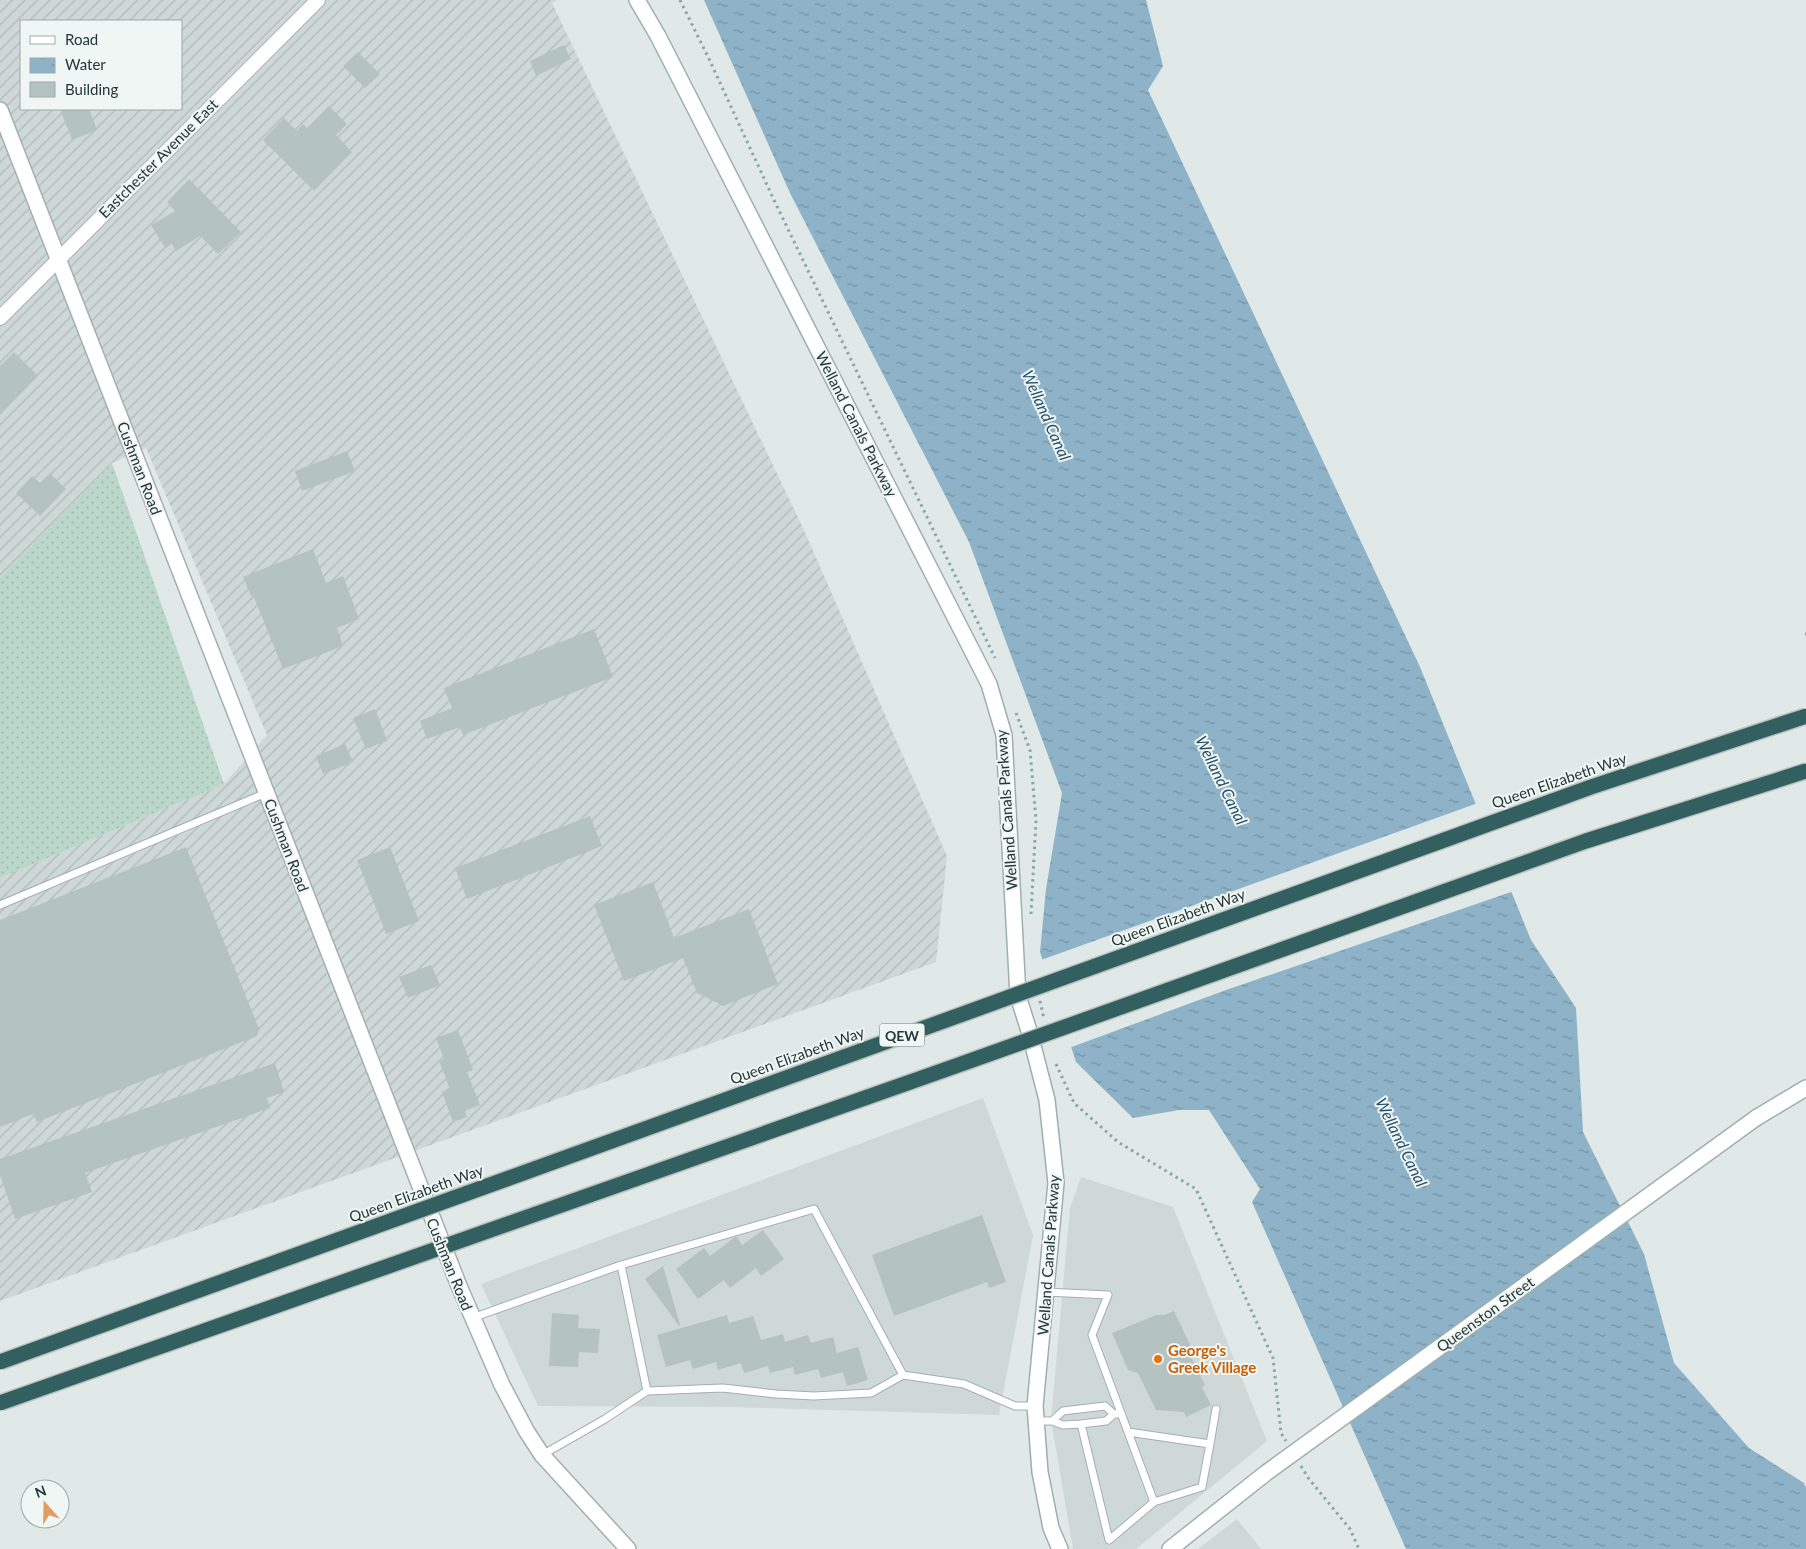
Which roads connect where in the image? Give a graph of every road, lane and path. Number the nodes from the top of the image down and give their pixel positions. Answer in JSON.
{"nodes":[{"id":1,"x":318,"y":0,"type":"edge"},
{"id":2,"x":637,"y":0,"type":"edge"},
{"id":3,"x":0,"y":110,"type":"edge"},
{"id":4,"x":58,"y":258,"type":"junction"},
{"id":5,"x":0,"y":318,"type":"edge"},
{"id":6,"x":1806,"y":716,"type":"edge"},
{"id":7,"x":1806,"y":771,"type":"edge"},
{"id":8,"x":267,"y":793,"type":"junction"},
{"id":9,"x":0,"y":905,"type":"edge"},
{"id":10,"x":1806,"y":1088,"type":"edge"},
{"id":11,"x":621,"y":1265,"type":"junction"},
{"id":12,"x":1046,"y":1292,"type":"junction"},
{"id":13,"x":472,"y":1318,"type":"junction"},
{"id":14,"x":0,"y":1362,"type":"edge"},
{"id":15,"x":904,"y":1375,"type":"junction"},
{"id":16,"x":647,"y":1391,"type":"junction"},
{"id":17,"x":0,"y":1403,"type":"edge"},
{"id":18,"x":1216,"y":1410,"type":"dead end"},
{"id":19,"x":1035,"y":1414,"type":"junction"},
{"id":20,"x":1117,"y":1414,"type":"junction"},
{"id":21,"x":1052,"y":1421,"type":"junction"},
{"id":22,"x":1081,"y":1424,"type":"junction"},
{"id":23,"x":1128,"y":1432,"type":"junction"},
{"id":24,"x":1210,"y":1444,"type":"junction"},
{"id":25,"x":542,"y":1455,"type":"junction"},
{"id":26,"x":1154,"y":1502,"type":"junction"},
{"id":27,"x":627,"y":1549,"type":"edge"},
{"id":28,"x":1060,"y":1549,"type":"edge"},
{"id":29,"x":1170,"y":1549,"type":"edge"}],
"edges":[{"from":1,"to":4,"type":"street","name":"Eastchester Avenue East"},
{"from":2,"to":12,"type":"main road","name":"Welland Canals Parkway"},
{"from":3,"to":4,"type":"main road","name":"Cushman Road"},
{"from":4,"to":5,"type":"street","name":"Eastchester Avenue East"},
{"from":4,"to":8,"type":"main road","name":"Cushman Road"},
{"from":6,"to":14,"type":"highway","name":"Queen Elizabeth Way","number":"QEW","bridge":true},
{"from":7,"to":17,"type":"highway","bridge":true},
{"from":8,"to":9,"type":"lane"},
{"from":8,"to":13,"type":"main road","name":"Cushman Road"},
{"from":10,"to":29,"type":"main road","name":"Queenston Street","bridge":true},
{"from":11,"to":13,"type":"lane"},
{"from":11,"to":15,"type":"lane"},
{"from":11,"to":16,"type":"lane"},
{"from":12,"to":19,"type":"main road","name":"Welland Canals Parkway"},
{"from":12,"to":20,"type":"lane"},
{"from":13,"to":25,"type":"main road","name":"Cushman Road"},
{"from":15,"to":16,"type":"lane"},
{"from":15,"to":19,"type":"lane"},
{"from":16,"to":25,"type":"lane"},
{"from":18,"to":24,"type":"lane"},
{"from":19,"to":21,"type":"lane"},
{"from":19,"to":28,"type":"main road","name":"Welland Canals Parkway"},
{"from":20,"to":21,"type":"lane"},
{"from":20,"to":22,"type":"lane"},
{"from":20,"to":23,"type":"lane"},
{"from":21,"to":22,"type":"lane"},
{"from":22,"to":26,"type":"lane"},
{"from":23,"to":24,"type":"lane"},
{"from":23,"to":26,"type":"lane"},
{"from":24,"to":26,"type":"lane"},
{"from":25,"to":27,"type":"main road","name":"Cushman Road"}]}
